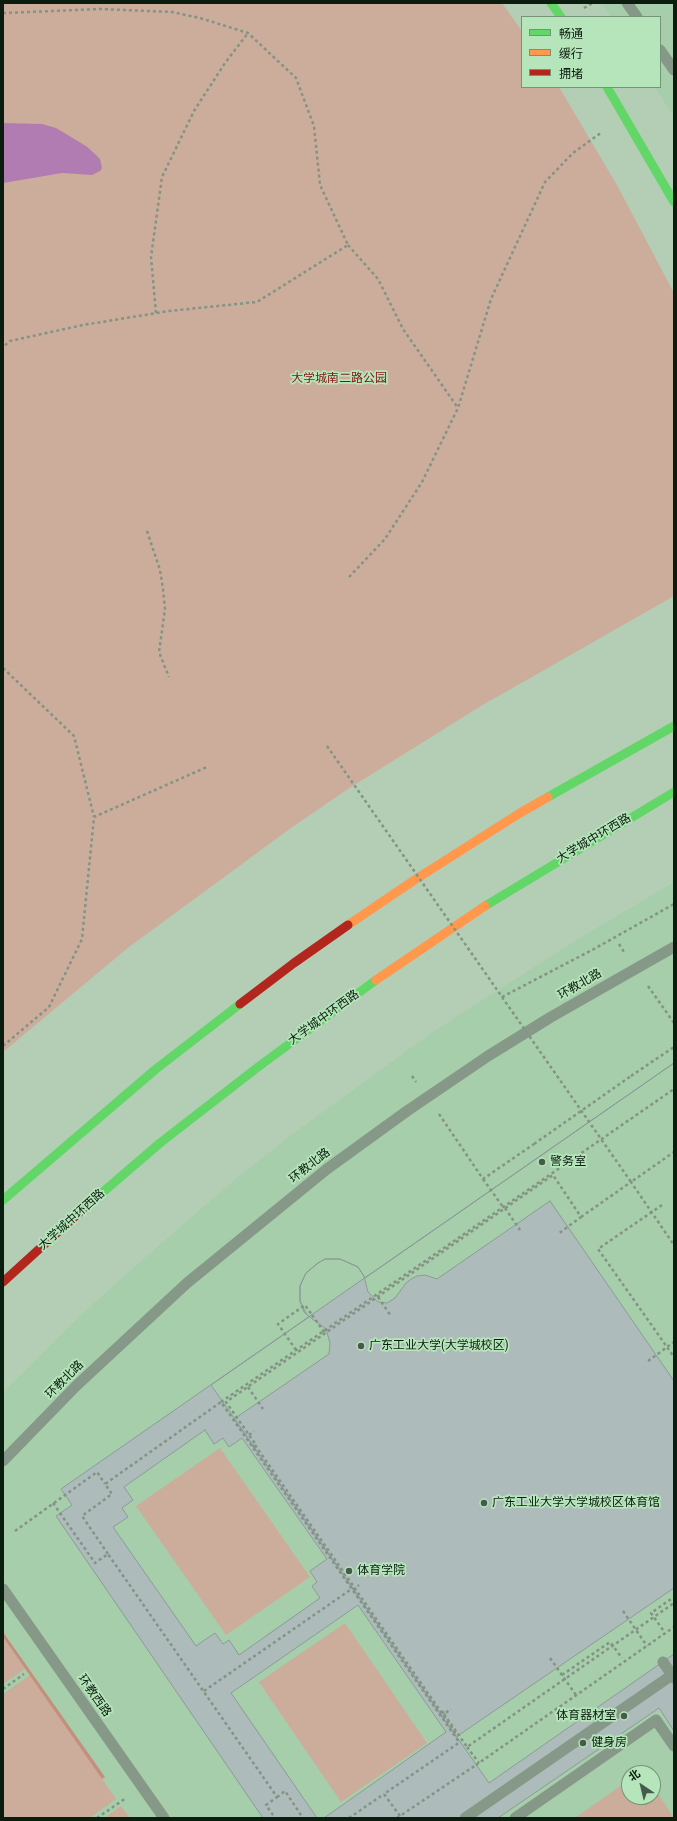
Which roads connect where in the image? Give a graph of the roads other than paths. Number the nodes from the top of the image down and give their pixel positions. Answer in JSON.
{"nodes":[{"id":1,"x":566,"y":3,"type":"edge"},
{"id":2,"x":627,"y":3,"type":"edge"},
{"id":3,"x":556,"y":10,"type":"edge"},
{"id":4,"x":636,"y":16,"type":"edge"},
{"id":5,"x":661,"y":51,"type":"edge"},
{"id":6,"x":674,"y":70,"type":"edge"},
{"id":7,"x":608,"y":88,"type":"edge"},
{"id":8,"x":674,"y":202,"type":"edge"},
{"id":9,"x":674,"y":726,"type":"edge"},
{"id":10,"x":674,"y":792,"type":"edge"},
{"id":11,"x":674,"y":947,"type":"edge"},
{"id":12,"x":3,"y":1200,"type":"edge"},
{"id":13,"x":3,"y":1282,"type":"edge"},
{"id":14,"x":3,"y":1461,"type":"edge"},
{"id":15,"x":3,"y":1589,"type":"edge"},
{"id":16,"x":663,"y":1662,"type":"dead end"},
{"id":17,"x":673,"y":1676,"type":"edge"},
{"id":18,"x":674,"y":1746,"type":"edge"},
{"id":19,"x":164,"y":1818,"type":"edge"},
{"id":20,"x":465,"y":1818,"type":"edge"},
{"id":21,"x":515,"y":1818,"type":"edge"}],
"edges":[{"from":1,"to":3,"type":"lane"},
{"from":2,"to":4,"type":"lane"},
{"from":5,"to":6,"type":"lane"},
{"from":7,"to":8,"type":"main road"},
{"from":9,"to":12,"type":"main road"},
{"from":10,"to":13,"type":"main road","name":"大学城中环西路"},
{"from":11,"to":14,"type":"lane","name":"环教北路"},
{"from":15,"to":19,"type":"lane","name":"环教西路"},
{"from":16,"to":17,"type":"lane"},
{"from":17,"to":20,"type":"lane"},
{"from":18,"to":21,"type":"lane"}]}
